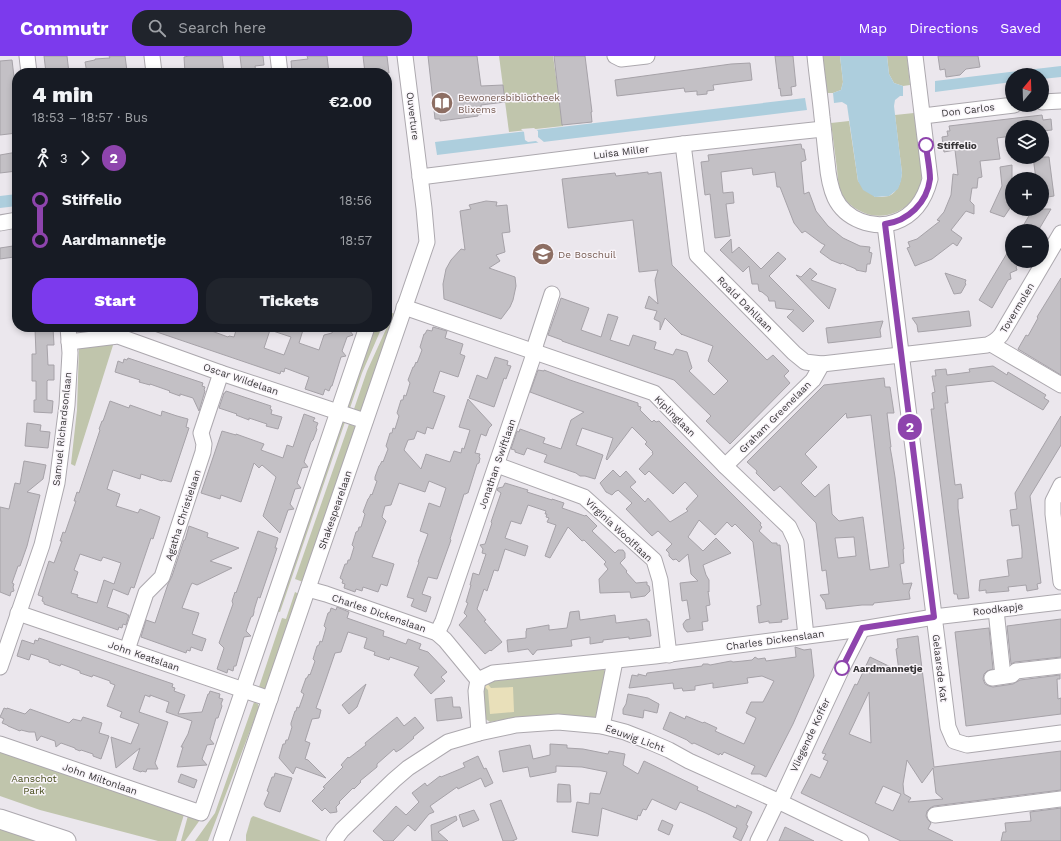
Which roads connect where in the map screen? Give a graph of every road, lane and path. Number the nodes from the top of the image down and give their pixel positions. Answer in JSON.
{"nodes":[{"id":1,"x":27,"y":56,"type":"edge"},
{"id":2,"x":152,"y":56,"type":"edge"},
{"id":3,"x":278,"y":56,"type":"edge"},
{"id":4,"x":405,"y":56,"type":"edge"},
{"id":5,"x":615,"y":56,"type":"edge"},
{"id":6,"x":647,"y":56,"type":"edge"},
{"id":7,"x":814,"y":56,"type":"edge"},
{"id":8,"x":915,"y":56,"type":"edge"},
{"id":9,"x":28,"y":68,"type":"edge"},
{"id":10,"x":153,"y":68,"type":"edge"},
{"id":11,"x":279,"y":68,"type":"edge"},
{"id":12,"x":1061,"y":100,"type":"edge"},
{"id":13,"x":1049,"y":101,"type":"edge"},
{"id":14,"x":1005,"y":106,"type":"edge"},
{"id":15,"x":923,"y":116,"type":"junction"},
{"id":16,"x":823,"y":128,"type":"junction"},
{"id":17,"x":684,"y":144,"type":"junction"},
{"id":18,"x":420,"y":177,"type":"junction"},
{"id":19,"x":12,"y":221,"type":"edge"},
{"id":20,"x":0,"y":223,"type":"edge"},
{"id":21,"x":885,"y":224,"type":"junction"},
{"id":22,"x":1061,"y":233,"type":"edge"},
{"id":23,"x":552,"y":294,"type":"dead end"},
{"id":24,"x":404,"y":308,"type":"junction"},
{"id":25,"x":103,"y":332,"type":"edge"},
{"id":26,"x":122,"y":332,"type":"edge"},
{"id":27,"x":365,"y":332,"type":"edge"},
{"id":28,"x":69,"y":334,"type":"edge"},
{"id":29,"x":991,"y":344,"type":"junction"},
{"id":30,"x":533,"y":352,"type":"junction"},
{"id":31,"x":901,"y":355,"type":"junction"},
{"id":32,"x":822,"y":364,"type":"junction"},
{"id":33,"x":221,"y":373,"type":"junction"},
{"id":34,"x":1061,"y":385,"type":"edge"},
{"id":35,"x":337,"y":412,"type":"junction"},
{"id":36,"x":365,"y":421,"type":"junction"},
{"id":37,"x":496,"y":465,"type":"junction"},
{"id":38,"x":725,"y":466,"type":"junction"},
{"id":39,"x":1061,"y":485,"type":"edge"},
{"id":40,"x":1061,"y":582,"type":"edge"},
{"id":41,"x":308,"y":589,"type":"junction"},
{"id":42,"x":1061,"y":602,"type":"edge"},
{"id":43,"x":996,"y":610,"type":"junction"},
{"id":44,"x":18,"y":613,"type":"junction"},
{"id":45,"x":934,"y":617,"type":"junction"},
{"id":46,"x":862,"y":628,"type":"junction"},
{"id":47,"x":437,"y":633,"type":"junction"},
{"id":48,"x":806,"y":636,"type":"junction"},
{"id":49,"x":127,"y":650,"type":"junction"},
{"id":50,"x":669,"y":655,"type":"junction"},
{"id":51,"x":615,"y":661,"type":"junction"},
{"id":52,"x":1061,"y":666,"type":"edge"},
{"id":53,"x":0,"y":667,"type":"edge"},
{"id":54,"x":478,"y":680,"type":"junction"},
{"id":55,"x":243,"y":690,"type":"junction"},
{"id":56,"x":270,"y":699,"type":"junction"},
{"id":57,"x":602,"y":726,"type":"junction"},
{"id":58,"x":479,"y":733,"type":"junction"},
{"id":59,"x":1061,"y":733,"type":"edge"},
{"id":60,"x":0,"y":744,"type":"edge"},
{"id":61,"x":1061,"y":799,"type":"edge"},
{"id":62,"x":780,"y":802,"type":"junction"},
{"id":63,"x":935,"y":815,"type":"dead end"},
{"id":64,"x":0,"y":819,"type":"edge"},
{"id":65,"x":66,"y":841,"type":"edge"},
{"id":66,"x":221,"y":841,"type":"edge"},
{"id":67,"x":334,"y":841,"type":"edge"},
{"id":68,"x":758,"y":841,"type":"edge"},
{"id":69,"x":861,"y":841,"type":"edge"}],
"edges":[{"from":1,"to":9,"type":"street"},
{"from":2,"to":10,"type":"street"},
{"from":3,"to":11,"type":"street"},
{"from":4,"to":18,"type":"street","name":"Ouverture"},
{"from":5,"to":6,"type":"street"},
{"from":7,"to":16,"type":"street"},
{"from":8,"to":15,"type":"street"},
{"from":12,"to":13,"type":"street"},
{"from":14,"to":15,"type":"street","name":"Don Carlos"},
{"from":15,"to":21,"type":"street"},
{"from":16,"to":17,"type":"street","name":"Luisa Miller"},
{"from":16,"to":21,"type":"street"},
{"from":17,"to":18,"type":"street","name":"Luisa Miller"},
{"from":17,"to":32,"type":"street","name":"Roald Dahllaan"},
{"from":18,"to":24,"type":"street","name":"Shakespearelaan"},
{"from":19,"to":20,"type":"street"},
{"from":21,"to":31,"type":"street","name":"Gelaarsde Kat"},
{"from":22,"to":29,"type":"street","name":"Tovermolen"},
{"from":23,"to":30,"type":"street","name":"Jonathan Swiftlaan"},
{"from":24,"to":30,"type":"street","name":"Kiplinglaan"},
{"from":24,"to":36,"type":"street","name":"Shakespearelaan"},
{"from":25,"to":28,"type":"street"},
{"from":26,"to":33,"type":"street","name":"Oscar Wildelaan"},
{"from":27,"to":35,"type":"street"},
{"from":28,"to":44,"type":"street","name":"Samuel Richardsonlaan"},
{"from":29,"to":31,"type":"street"},
{"from":29,"to":34,"type":"street"},
{"from":30,"to":37,"type":"street","name":"Jonathan Swiftlaan"},
{"from":30,"to":38,"type":"street","name":"Kiplinglaan"},
{"from":31,"to":32,"type":"street","name":"Roald Dahllaan"},
{"from":31,"to":45,"type":"street","name":"Gelaarsde Kat"},
{"from":32,"to":38,"type":"street","name":"Graham Greenelaan"},
{"from":33,"to":35,"type":"street","name":"Oscar Wildelaan"},
{"from":33,"to":49,"type":"street","name":"Agatha Christielaan"},
{"from":35,"to":36,"type":"street","name":"Oscar Wildelaan"},
{"from":35,"to":55,"type":"street"},
{"from":36,"to":41,"type":"street","name":"Shakespearelaan"},
{"from":37,"to":47,"type":"street","name":"Jonathan Swiftlaan"},
{"from":37,"to":50,"type":"street","name":"Virginia Woolflaan"},
{"from":38,"to":48,"type":"street","name":"Kiplinglaan"},
{"from":39,"to":40,"type":"street"},
{"from":41,"to":47,"type":"street","name":"Charles Dickenslaan"},
{"from":41,"to":56,"type":"street","name":"Shakespearelaan"},
{"from":42,"to":43,"type":"street","name":"Roodkapje"},
{"from":43,"to":45,"type":"street","name":"Roodkapje"},
{"from":43,"to":52,"type":"street"},
{"from":44,"to":49,"type":"street","name":"John Keatslaan"},
{"from":44,"to":53,"type":"street","name":"Samuel Richardsonlaan"},
{"from":45,"to":46,"type":"street","name":"Charles Dickenslaan"},
{"from":45,"to":59,"type":"street","name":"Gelaarsde Kat"},
{"from":46,"to":48,"type":"street","name":"Charles Dickenslaan"},
{"from":46,"to":62,"type":"street","name":"Vliegende Koffer"},
{"from":47,"to":54,"type":"street","name":"Charles Dickenslaan"},
{"from":48,"to":50,"type":"street","name":"Charles Dickenslaan"},
{"from":49,"to":55,"type":"street","name":"John Keatslaan"},
{"from":50,"to":51,"type":"street","name":"Charles Dickenslaan"},
{"from":51,"to":54,"type":"street","name":"Charles Dickenslaan"},
{"from":51,"to":57,"type":"street"},
{"from":54,"to":58,"type":"street"},
{"from":55,"to":56,"type":"street","name":"John Keatslaan"},
{"from":55,"to":60,"type":"street","name":"John Miltonlaan"},
{"from":56,"to":66,"type":"street","name":"Shakespearelaan"},
{"from":57,"to":58,"type":"street","name":"Eeuwig Licht"},
{"from":57,"to":62,"type":"street","name":"Eeuwig Licht"},
{"from":58,"to":67,"type":"street","name":"Eeuwig Licht"},
{"from":61,"to":63,"type":"street"},
{"from":62,"to":68,"type":"street","name":"Vliegende Koffer"},
{"from":62,"to":69,"type":"street","name":"Eeuwig Licht"},
{"from":64,"to":65,"type":"main road"}]}
